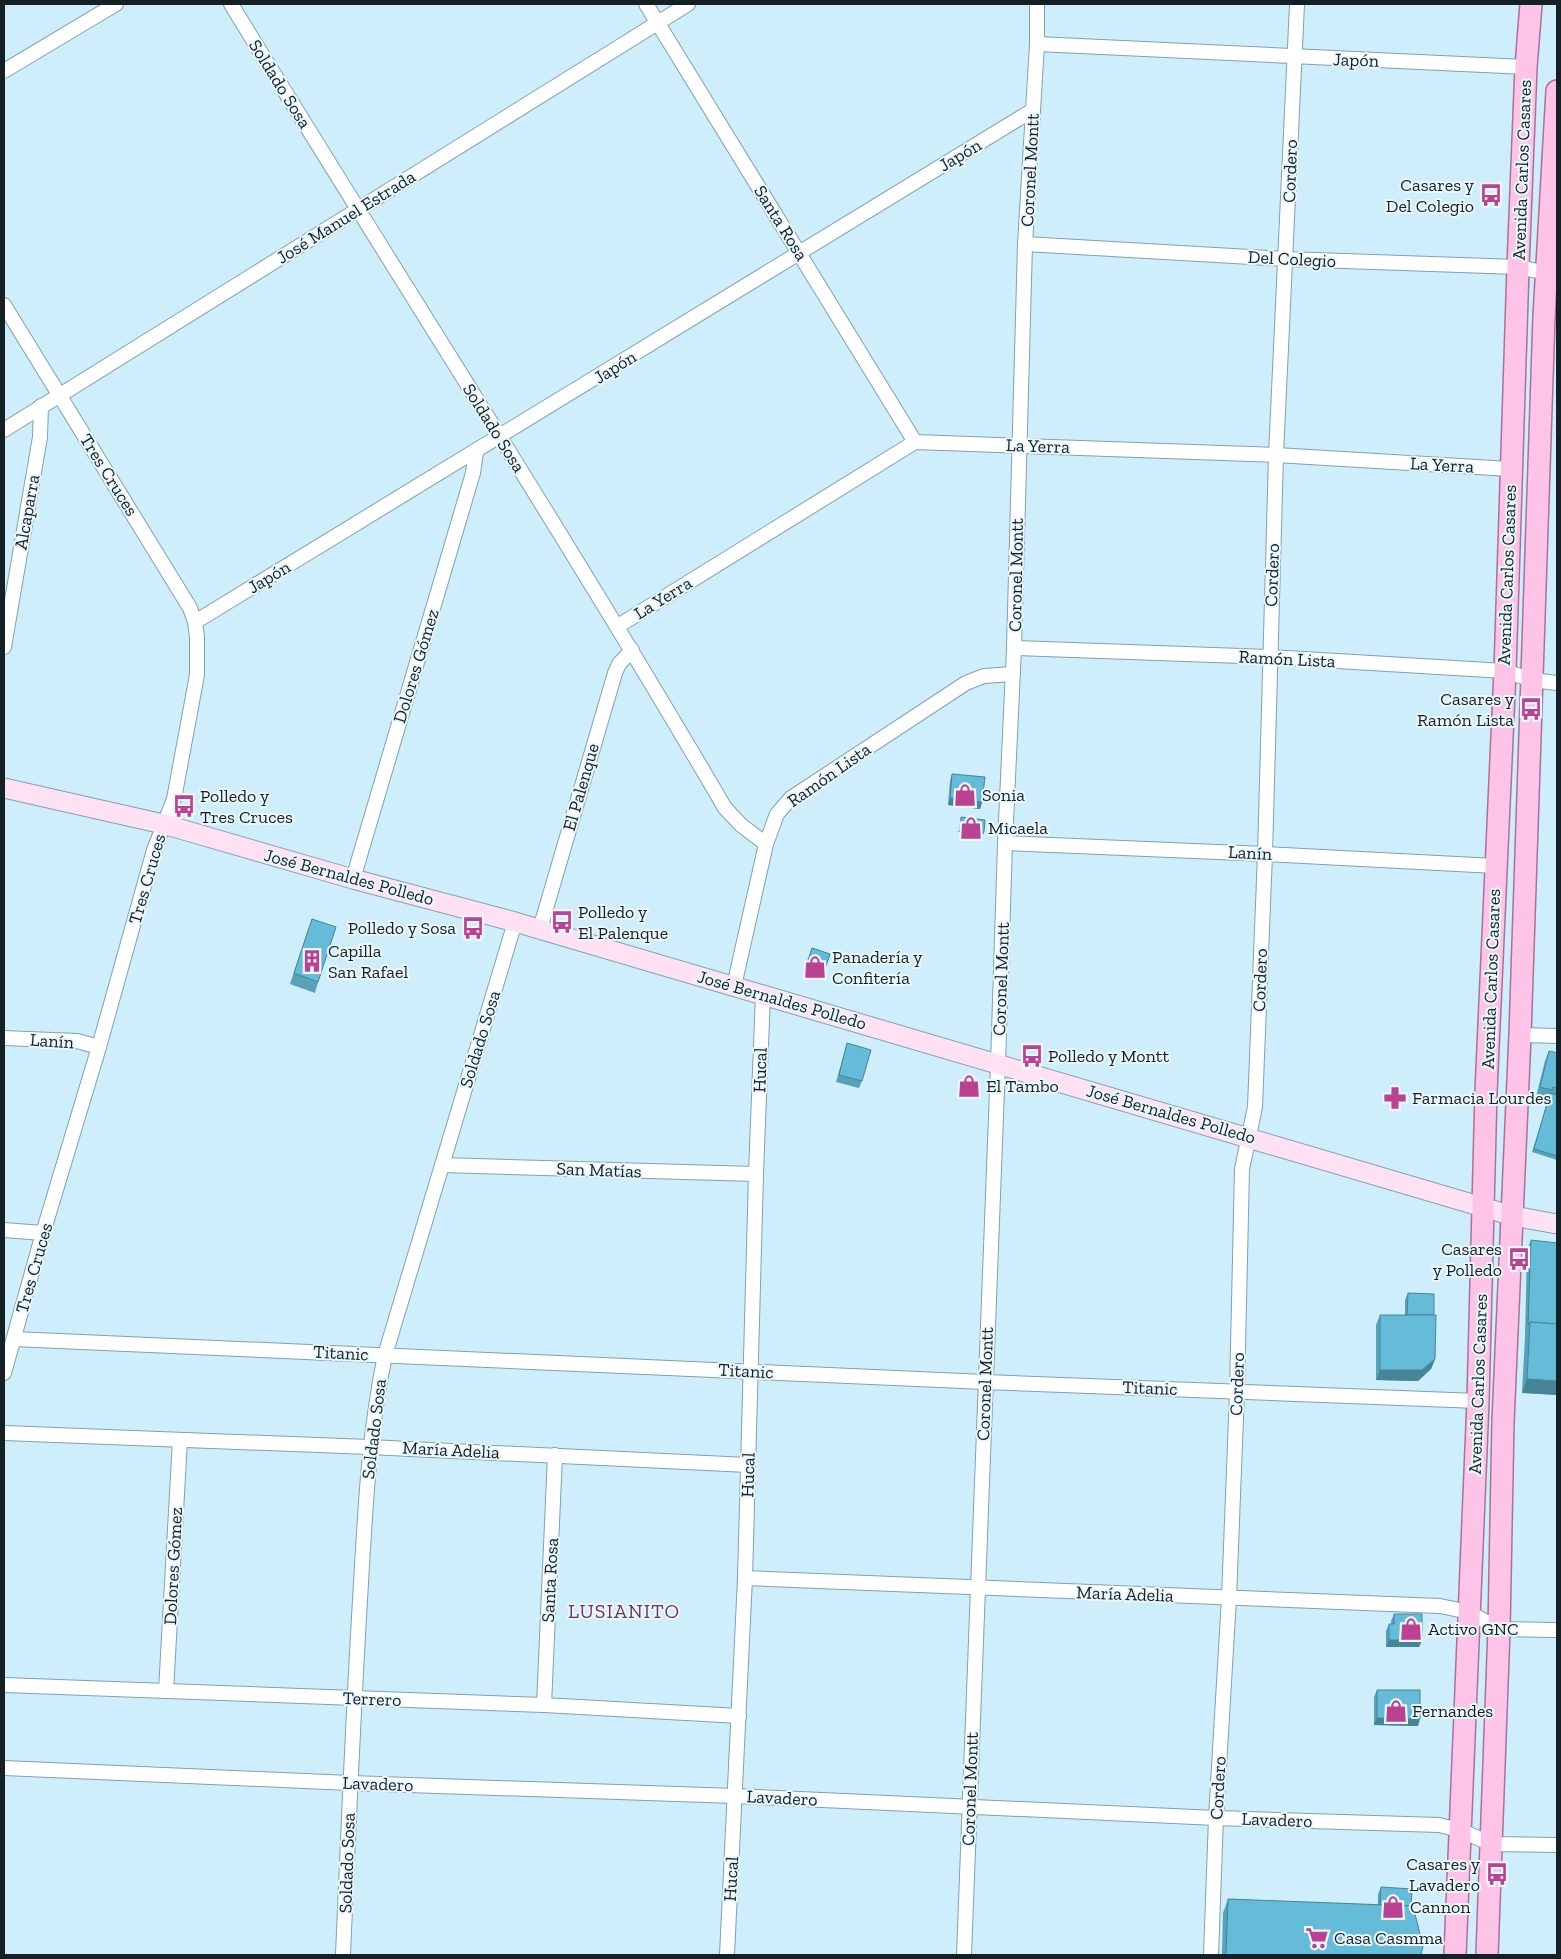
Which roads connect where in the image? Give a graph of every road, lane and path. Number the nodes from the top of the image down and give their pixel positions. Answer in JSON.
{"nodes":[{"id":1,"x":116,"y":4,"type":"edge"},
{"id":2,"x":231,"y":4,"type":"edge"},
{"id":3,"x":646,"y":4,"type":"edge"},
{"id":4,"x":688,"y":4,"type":"edge"},
{"id":5,"x":1037,"y":4,"type":"edge"},
{"id":6,"x":1297,"y":4,"type":"edge"},
{"id":7,"x":1531,"y":4,"type":"edge"},
{"id":8,"x":657,"y":22,"type":"junction"},
{"id":9,"x":1037,"y":44,"type":"junction"},
{"id":10,"x":1294,"y":58,"type":"junction"},
{"id":11,"x":1526,"y":68,"type":"junction"},
{"id":12,"x":4,"y":71,"type":"edge"},
{"id":13,"x":1557,"y":91,"type":"edge"},
{"id":14,"x":1033,"y":110,"type":"junction"},
{"id":15,"x":357,"y":210,"type":"junction"},
{"id":16,"x":1025,"y":244,"type":"junction"},
{"id":17,"x":800,"y":253,"type":"junction"},
{"id":18,"x":1286,"y":259,"type":"junction"},
{"id":19,"x":1518,"y":268,"type":"junction"},
{"id":20,"x":1552,"y":275,"type":"edge"},
{"id":21,"x":4,"y":305,"type":"edge"},
{"id":22,"x":59,"y":395,"type":"junction"},
{"id":23,"x":41,"y":406,"type":"junction"},
{"id":24,"x":4,"y":430,"type":"edge"},
{"id":25,"x":500,"y":437,"type":"junction"},
{"id":26,"x":915,"y":442,"type":"junction"},
{"id":27,"x":1020,"y":446,"type":"junction"},
{"id":28,"x":476,"y":452,"type":"junction"},
{"id":29,"x":1276,"y":455,"type":"junction"},
{"id":30,"x":1510,"y":469,"type":"junction"},
{"id":31,"x":195,"y":622,"type":"junction"},
{"id":32,"x":618,"y":626,"type":"junction"},
{"id":33,"x":4,"y":647,"type":"edge"},
{"id":34,"x":1014,"y":648,"type":"junction"},
{"id":35,"x":632,"y":650,"type":"junction"},
{"id":36,"x":1270,"y":657,"type":"junction"},
{"id":37,"x":1505,"y":671,"type":"junction"},
{"id":38,"x":1013,"y":674,"type":"junction"},
{"id":39,"x":1532,"y":680,"type":"junction"},
{"id":40,"x":1557,"y":683,"type":"edge"},
{"id":41,"x":4,"y":788,"type":"edge"},
{"id":42,"x":163,"y":824,"type":"junction"},
{"id":43,"x":1005,"y":843,"type":"junction"},
{"id":44,"x":766,"y":844,"type":"junction"},
{"id":45,"x":1265,"y":854,"type":"junction"},
{"id":46,"x":1496,"y":866,"type":"junction"},
{"id":47,"x":352,"y":879,"type":"junction"},
{"id":48,"x":515,"y":922,"type":"junction"},
{"id":49,"x":540,"y":929,"type":"junction"},
{"id":50,"x":734,"y":986,"type":"junction"},
{"id":51,"x":764,"y":994,"type":"junction"},
{"id":52,"x":1520,"y":1035,"type":"junction"},
{"id":53,"x":1557,"y":1036,"type":"edge"},
{"id":54,"x":4,"y":1038,"type":"edge"},
{"id":55,"x":99,"y":1046,"type":"junction"},
{"id":56,"x":998,"y":1064,"type":"junction"},
{"id":57,"x":1249,"y":1137,"type":"junction"},
{"id":58,"x":442,"y":1165,"type":"junction"},
{"id":59,"x":756,"y":1174,"type":"junction"},
{"id":60,"x":1483,"y":1207,"type":"junction"},
{"id":61,"x":1513,"y":1216,"type":"junction"},
{"id":62,"x":1557,"y":1224,"type":"edge"},
{"id":63,"x":4,"y":1230,"type":"edge"},
{"id":64,"x":43,"y":1233,"type":"junction"},
{"id":65,"x":14,"y":1339,"type":"junction"},
{"id":66,"x":385,"y":1355,"type":"junction"},
{"id":67,"x":751,"y":1372,"type":"junction"},
{"id":68,"x":4,"y":1374,"type":"edge"},
{"id":69,"x":985,"y":1382,"type":"junction"},
{"id":70,"x":1237,"y":1392,"type":"junction"},
{"id":71,"x":1478,"y":1401,"type":"junction"},
{"id":72,"x":4,"y":1434,"type":"edge"},
{"id":73,"x":180,"y":1440,"type":"junction"},
{"id":74,"x":369,"y":1447,"type":"junction"},
{"id":75,"x":556,"y":1455,"type":"junction"},
{"id":76,"x":748,"y":1465,"type":"junction"},
{"id":77,"x":745,"y":1578,"type":"junction"},
{"id":78,"x":978,"y":1587,"type":"junction"},
{"id":79,"x":1229,"y":1598,"type":"junction"},
{"id":80,"x":1469,"y":1612,"type":"junction"},
{"id":81,"x":1500,"y":1629,"type":"junction"},
{"id":82,"x":1557,"y":1630,"type":"edge"},
{"id":83,"x":4,"y":1685,"type":"edge"},
{"id":84,"x":166,"y":1691,"type":"junction"},
{"id":85,"x":354,"y":1699,"type":"junction"},
{"id":86,"x":544,"y":1705,"type":"junction"},
{"id":87,"x":739,"y":1716,"type":"junction"},
{"id":88,"x":4,"y":1768,"type":"edge"},
{"id":89,"x":350,"y":1783,"type":"junction"},
{"id":90,"x":735,"y":1796,"type":"junction"},
{"id":91,"x":969,"y":1807,"type":"junction"},
{"id":92,"x":1216,"y":1818,"type":"junction"},
{"id":93,"x":1460,"y":1830,"type":"junction"},
{"id":94,"x":1491,"y":1844,"type":"junction"},
{"id":95,"x":1557,"y":1845,"type":"edge"},
{"id":96,"x":343,"y":1955,"type":"edge"},
{"id":97,"x":727,"y":1955,"type":"edge"},
{"id":98,"x":964,"y":1955,"type":"edge"},
{"id":99,"x":1211,"y":1955,"type":"edge"},
{"id":100,"x":1455,"y":1955,"type":"edge"},
{"id":101,"x":1486,"y":1955,"type":"edge"}],
"edges":[{"from":1,"to":12,"type":"street"},
{"from":2,"to":15,"type":"street","name":"Soldado Sosa"},
{"from":3,"to":8,"type":"street","name":"Santa Rosa"},
{"from":4,"to":8,"type":"street","name":"José Manuel Estrada"},
{"from":5,"to":9,"type":"street","name":"Coronel Montt"},
{"from":6,"to":10,"type":"street","name":"Cordero"},
{"from":7,"to":11,"type":"main road","name":"Avenida Carlos Casares"},
{"from":8,"to":15,"type":"street","name":"José Manuel Estrada"},
{"from":8,"to":17,"type":"street","name":"Santa Rosa"},
{"from":9,"to":10,"type":"street","name":"Japón"},
{"from":9,"to":14,"type":"street","name":"Coronel Montt"},
{"from":10,"to":11,"type":"street","name":"Japón"},
{"from":10,"to":18,"type":"street","name":"Cordero"},
{"from":11,"to":19,"type":"main road","name":"Avenida Carlos Casares"},
{"from":13,"to":20,"type":"main road","name":"Avenida Carlos Casares"},
{"from":14,"to":16,"type":"street","name":"Coronel Montt"},
{"from":14,"to":17,"type":"street","name":"Japón"},
{"from":15,"to":22,"type":"street","name":"José Manuel Estrada"},
{"from":15,"to":25,"type":"street","name":"Soldado Sosa"},
{"from":16,"to":18,"type":"street","name":"Del Colegio"},
{"from":16,"to":27,"type":"street","name":"Coronel Montt"},
{"from":17,"to":25,"type":"street","name":"Japón"},
{"from":17,"to":26,"type":"street","name":"Santa Rosa"},
{"from":18,"to":19,"type":"street","name":"Del Colegio"},
{"from":18,"to":29,"type":"street","name":"Cordero"},
{"from":19,"to":20,"type":"street","name":"Del Colegio"},
{"from":19,"to":30,"type":"main road","name":"Avenida Carlos Casares"},
{"from":20,"to":39,"type":"main road","name":"Avenida Carlos Casares"},
{"from":21,"to":22,"type":"street","name":"Tres Cruces"},
{"from":22,"to":23,"type":"street","name":"José Manuel Estrada"},
{"from":22,"to":31,"type":"street","name":"Tres Cruces"},
{"from":23,"to":24,"type":"street","name":"José Manuel Estrada"},
{"from":23,"to":33,"type":"street","name":"Alcaparra"},
{"from":25,"to":28,"type":"street","name":"Japón"},
{"from":25,"to":32,"type":"street","name":"Soldado Sosa"},
{"from":26,"to":27,"type":"street","name":"La Yerra"},
{"from":26,"to":32,"type":"street","name":"La Yerra"},
{"from":27,"to":29,"type":"street","name":"La Yerra"},
{"from":27,"to":34,"type":"street","name":"Coronel Montt"},
{"from":28,"to":31,"type":"street","name":"Japón"},
{"from":28,"to":47,"type":"street","name":"Dolores Gómez"},
{"from":29,"to":30,"type":"street","name":"La Yerra"},
{"from":29,"to":36,"type":"street","name":"Cordero"},
{"from":30,"to":37,"type":"main road","name":"Avenida Carlos Casares"},
{"from":31,"to":42,"type":"street","name":"Tres Cruces"},
{"from":32,"to":35,"type":"street","name":"Soldado Sosa"},
{"from":34,"to":36,"type":"street","name":"Ramón Lista"},
{"from":34,"to":38,"type":"street","name":"Coronel Montt"},
{"from":35,"to":44,"type":"street","name":"Soldado Sosa"},
{"from":35,"to":49,"type":"street","name":"El Palenque"},
{"from":36,"to":37,"type":"street","name":"Ramón Lista"},
{"from":36,"to":45,"type":"street","name":"Cordero"},
{"from":37,"to":39,"type":"street","name":"Ramón Lista"},
{"from":37,"to":46,"type":"main road","name":"Avenida Carlos Casares"},
{"from":38,"to":43,"type":"street","name":"Coronel Montt"},
{"from":38,"to":44,"type":"street","name":"Ramón Lista"},
{"from":39,"to":40,"type":"street","name":"Ramón Lista"},
{"from":39,"to":52,"type":"main road","name":"Avenida Carlos Casares"},
{"from":41,"to":42,"type":"main road","name":"José Bernaldes Polledo"},
{"from":42,"to":47,"type":"main road","name":"José Bernaldes Polledo"},
{"from":42,"to":55,"type":"street","name":"Tres Cruces"},
{"from":43,"to":45,"type":"street","name":"Lanín"},
{"from":43,"to":56,"type":"street","name":"Coronel Montt"},
{"from":44,"to":50,"type":"street","name":"Ramón Lista"},
{"from":45,"to":46,"type":"street","name":"Lanín"},
{"from":45,"to":57,"type":"street","name":"Cordero"},
{"from":46,"to":60,"type":"main road","name":"Avenida Carlos Casares"},
{"from":47,"to":48,"type":"main road","name":"José Bernaldes Polledo"},
{"from":48,"to":49,"type":"main road","name":"José Bernaldes Polledo"},
{"from":48,"to":58,"type":"street","name":"Soldado Sosa"},
{"from":49,"to":50,"type":"main road","name":"José Bernaldes Polledo"},
{"from":50,"to":51,"type":"main road","name":"José Bernaldes Polledo"},
{"from":51,"to":56,"type":"main road","name":"José Bernaldes Polledo"},
{"from":51,"to":59,"type":"street","name":"Hucal"},
{"from":52,"to":53,"type":"street"},
{"from":52,"to":61,"type":"main road","name":"Avenida Carlos Casares"},
{"from":54,"to":55,"type":"street","name":"Lanín"},
{"from":55,"to":64,"type":"street","name":"Tres Cruces"},
{"from":56,"to":57,"type":"main road","name":"José Bernaldes Polledo"},
{"from":56,"to":69,"type":"street","name":"Coronel Montt"},
{"from":57,"to":60,"type":"main road","name":"José Bernaldes Polledo"},
{"from":57,"to":70,"type":"street","name":"Cordero"},
{"from":58,"to":59,"type":"street","name":"San Matías"},
{"from":58,"to":66,"type":"street","name":"Soldado Sosa"},
{"from":59,"to":67,"type":"street","name":"Hucal"},
{"from":60,"to":61,"type":"main road","name":"José Bernaldes Polledo"},
{"from":60,"to":71,"type":"main road","name":"Avenida Carlos Casares"},
{"from":61,"to":62,"type":"main road","name":"José Bernaldes Polledo"},
{"from":61,"to":81,"type":"main road","name":"Avenida Carlos Casares"},
{"from":63,"to":64,"type":"street"},
{"from":64,"to":65,"type":"street","name":"Tres Cruces"},
{"from":65,"to":66,"type":"street","name":"Titanic"},
{"from":65,"to":68,"type":"street","name":"Tres Cruces"},
{"from":66,"to":67,"type":"street","name":"Titanic"},
{"from":66,"to":74,"type":"street","name":"Soldado Sosa"},
{"from":67,"to":69,"type":"street","name":"Titanic"},
{"from":67,"to":76,"type":"street","name":"Hucal"},
{"from":69,"to":70,"type":"street","name":"Titanic"},
{"from":69,"to":78,"type":"street","name":"Coronel Montt"},
{"from":70,"to":71,"type":"street","name":"Titanic"},
{"from":70,"to":79,"type":"street","name":"Cordero"},
{"from":71,"to":80,"type":"main road","name":"Avenida Carlos Casares"},
{"from":72,"to":73,"type":"street","name":"María Adelia"},
{"from":73,"to":74,"type":"street","name":"María Adelia"},
{"from":73,"to":84,"type":"street","name":"Dolores Gómez"},
{"from":74,"to":75,"type":"street","name":"María Adelia"},
{"from":74,"to":85,"type":"street","name":"Soldado Sosa"},
{"from":75,"to":76,"type":"street","name":"María Adelia"},
{"from":75,"to":86,"type":"street","name":"Santa Rosa"},
{"from":76,"to":77,"type":"street","name":"Hucal"},
{"from":77,"to":78,"type":"street","name":"María Adelia"},
{"from":77,"to":87,"type":"street","name":"Hucal"},
{"from":78,"to":79,"type":"street","name":"María Adelia"},
{"from":78,"to":91,"type":"street","name":"Coronel Montt"},
{"from":79,"to":80,"type":"street","name":"María Adelia"},
{"from":79,"to":92,"type":"street","name":"Cordero"},
{"from":80,"to":81,"type":"street","name":"María Adelia"},
{"from":80,"to":93,"type":"main road","name":"Avenida Carlos Casares"},
{"from":81,"to":82,"type":"street"},
{"from":81,"to":94,"type":"main road","name":"Avenida Carlos Casares"},
{"from":83,"to":84,"type":"street","name":"Terrero"},
{"from":84,"to":85,"type":"street","name":"Terrero"},
{"from":85,"to":86,"type":"street","name":"Terrero"},
{"from":85,"to":89,"type":"street","name":"Soldado Sosa"},
{"from":86,"to":87,"type":"street","name":"Terrero"},
{"from":87,"to":90,"type":"street","name":"Hucal"},
{"from":88,"to":89,"type":"street","name":"Lavadero"},
{"from":89,"to":90,"type":"street","name":"Lavadero"},
{"from":89,"to":96,"type":"street","name":"Soldado Sosa"},
{"from":90,"to":91,"type":"street","name":"Lavadero"},
{"from":90,"to":97,"type":"street","name":"Hucal"},
{"from":91,"to":92,"type":"street","name":"Lavadero"},
{"from":91,"to":98,"type":"street","name":"Coronel Montt"},
{"from":92,"to":93,"type":"street","name":"Lavadero"},
{"from":92,"to":99,"type":"street","name":"Cordero"},
{"from":93,"to":94,"type":"street","name":"Lavadero"},
{"from":93,"to":100,"type":"main road","name":"Avenida Carlos Casares"},
{"from":94,"to":95,"type":"street","name":"Lavadero"},
{"from":94,"to":101,"type":"main road","name":"Avenida Carlos Casares"}]}
